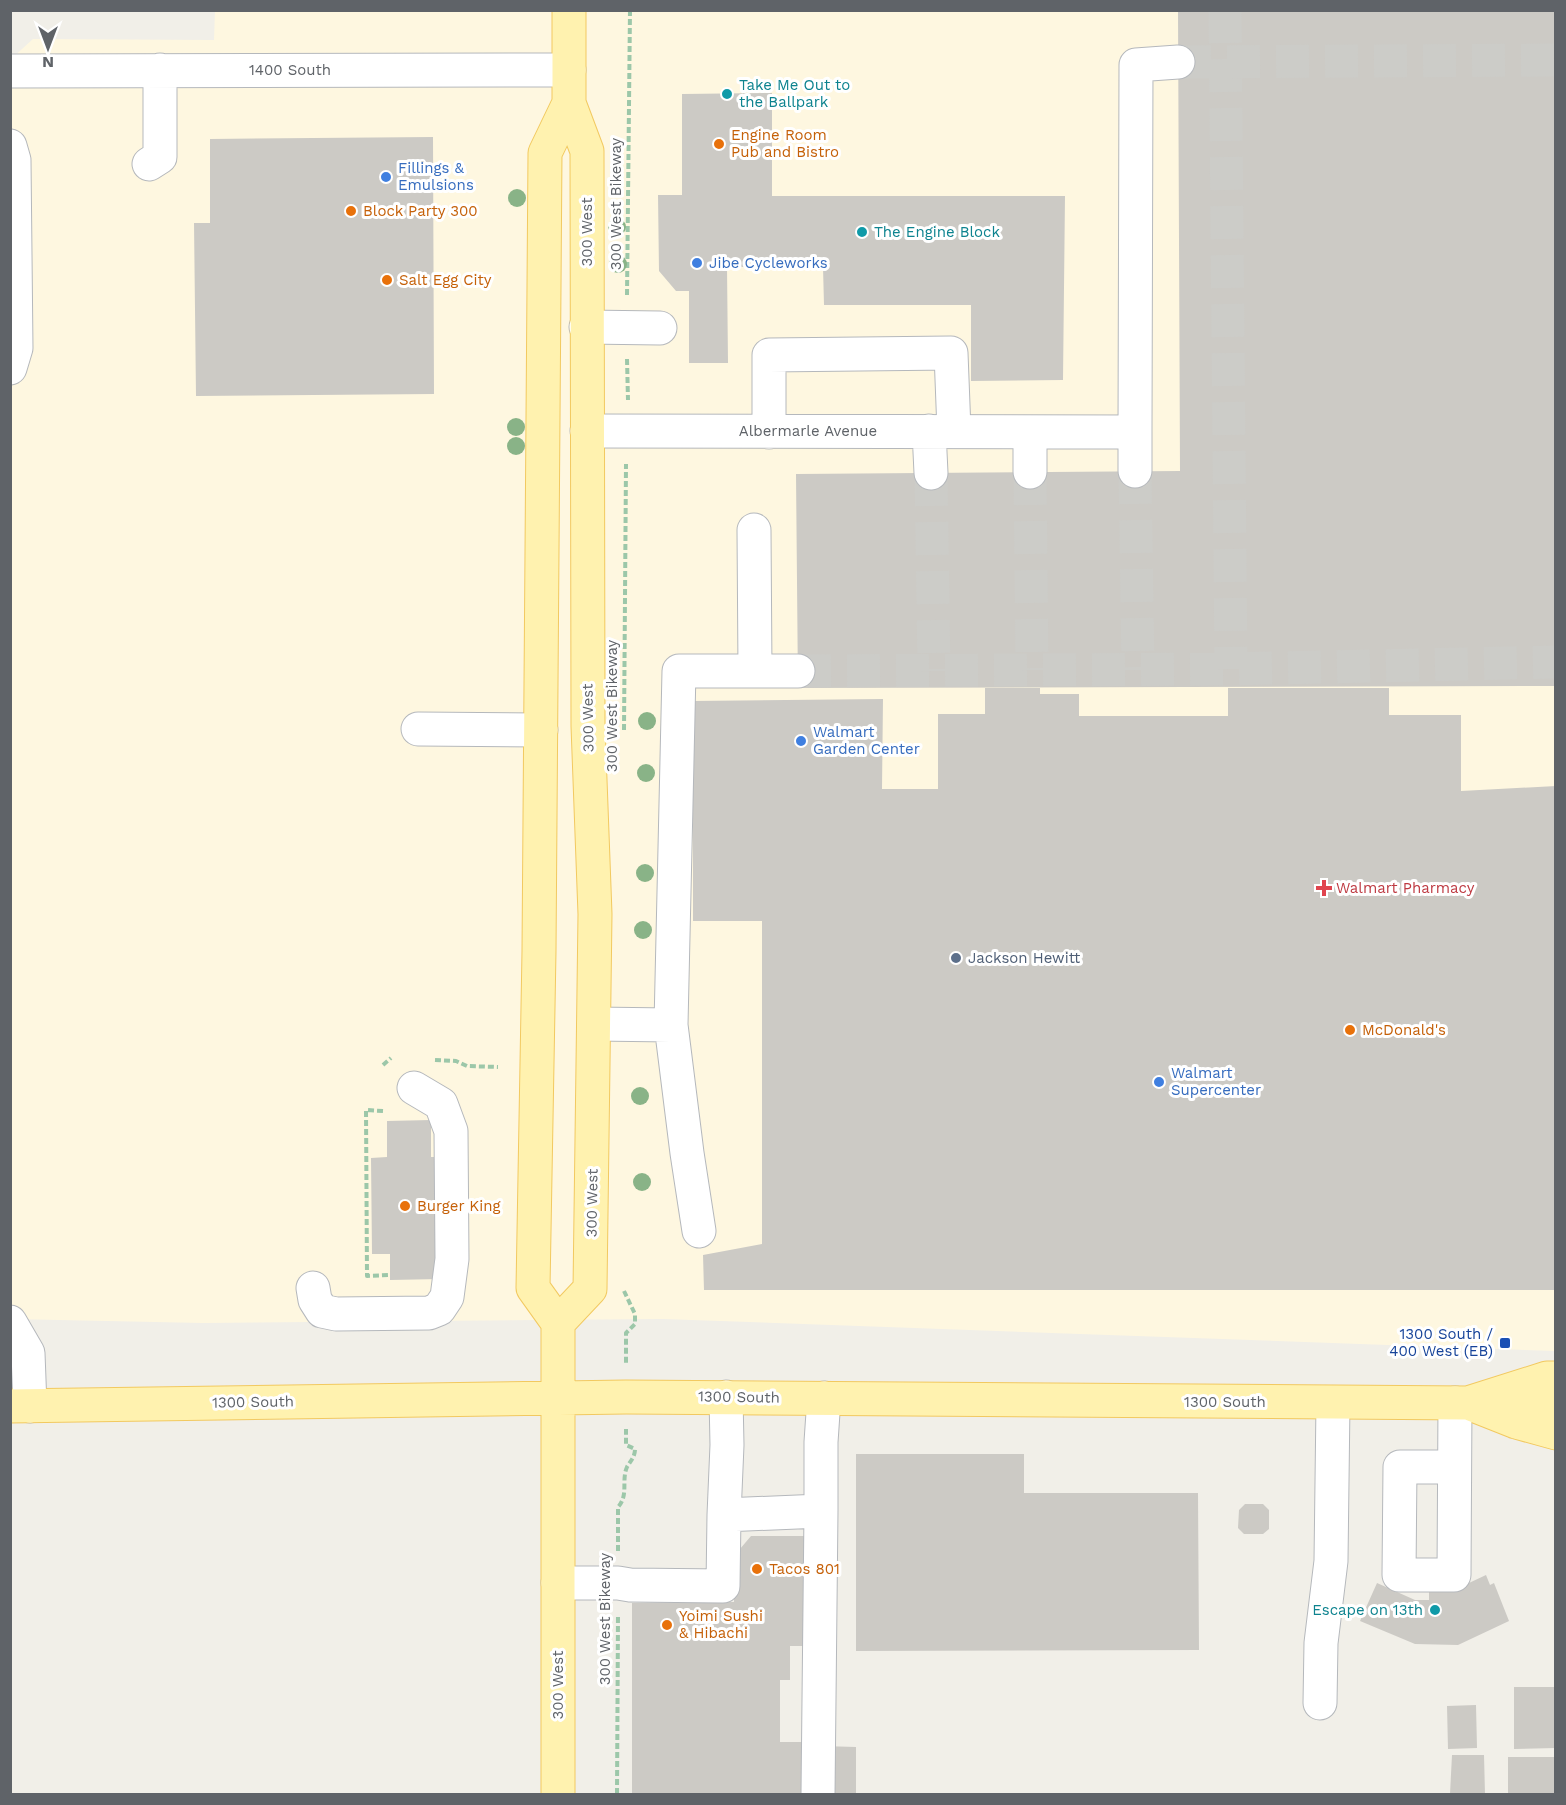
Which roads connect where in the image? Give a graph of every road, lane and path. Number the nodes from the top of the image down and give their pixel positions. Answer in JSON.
{"nodes":[{"id":1,"x":569,"y":10,"type":"edge"},
{"id":2,"x":630,"y":10,"type":"edge"},
{"id":3,"x":1178,"y":62,"type":"tunnel mouth"},
{"id":4,"x":154,"y":70,"type":"junction"},
{"id":5,"x":569,"y":70,"type":"junction"},
{"id":6,"x":10,"y":71,"type":"edge"},
{"id":7,"x":569,"y":103,"type":"junction"},
{"id":8,"x":12,"y":155,"type":"edge"},
{"id":9,"x":149,"y":161,"type":"dead end"},
{"id":10,"x":13,"y":252,"type":"edge"},
{"id":11,"x":586,"y":327,"type":"junction"},
{"id":12,"x":627,"y":327,"type":"junction"},
{"id":13,"x":660,"y":328,"type":"dead end"},
{"id":14,"x":12,"y":355,"type":"edge"},
{"id":15,"x":628,"y":398,"type":"dead end"},
{"id":16,"x":587,"y":431,"type":"junction"},
{"id":17,"x":941,"y":431,"type":"junction"},
{"id":18,"x":769,"y":432,"type":"junction"},
{"id":19,"x":1135,"y":432,"type":"junction"},
{"id":20,"x":1030,"y":433,"type":"junction"},
{"id":21,"x":626,"y":461,"type":"dead end"},
{"id":22,"x":1135,"y":471,"type":"tunnel mouth"},
{"id":23,"x":1030,"y":472,"type":"tunnel mouth"},
{"id":24,"x":930,"y":473,"type":"tunnel mouth"},
{"id":25,"x":754,"y":530,"type":"dead end"},
{"id":26,"x":755,"y":671,"type":"junction"},
{"id":27,"x":798,"y":671,"type":"tunnel mouth"},
{"id":28,"x":418,"y":729,"type":"dead end"},
{"id":29,"x":541,"y":730,"type":"junction"},
{"id":30,"x":624,"y":736,"type":"dead end"},
{"id":31,"x":594,"y":1024,"type":"junction"},
{"id":32,"x":671,"y":1025,"type":"junction"},
{"id":33,"x":391,"y":1058,"type":"dead end"},
{"id":34,"x":432,"y":1060,"type":"dead end"},
{"id":35,"x":383,"y":1065,"type":"dead end"},
{"id":36,"x":498,"y":1068,"type":"dead end"},
{"id":37,"x":414,"y":1088,"type":"dead end"},
{"id":38,"x":383,"y":1111,"type":"dead end"},
{"id":39,"x":699,"y":1231,"type":"dead end"},
{"id":40,"x":390,"y":1275,"type":"dead end"},
{"id":41,"x":313,"y":1288,"type":"dead end"},
{"id":42,"x":626,"y":1295,"type":"dead end"},
{"id":43,"x":10,"y":1322,"type":"edge"},
{"id":44,"x":558,"y":1323,"type":"junction"},
{"id":45,"x":635,"y":1324,"type":"dead end"},
{"id":46,"x":1556,"y":1378,"type":"edge"},
{"id":47,"x":726,"y":1397,"type":"junction"},
{"id":48,"x":558,"y":1398,"type":"junction"},
{"id":49,"x":824,"y":1398,"type":"junction"},
{"id":50,"x":1556,"y":1402,"type":"edge"},
{"id":51,"x":1333,"y":1403,"type":"junction"},
{"id":52,"x":1462,"y":1403,"type":"junction"},
{"id":53,"x":20,"y":1406,"type":"edge"},
{"id":54,"x":1516,"y":1422,"type":"junction"},
{"id":55,"x":1556,"y":1433,"type":"edge"},
{"id":56,"x":635,"y":1449,"type":"dead end"},
{"id":57,"x":1454,"y":1467,"type":"dead end"},
{"id":58,"x":821,"y":1511,"type":"junction"},
{"id":59,"x":724,"y":1515,"type":"junction"},
{"id":60,"x":558,"y":1583,"type":"junction"},
{"id":61,"x":618,"y":1583,"type":"junction"},
{"id":62,"x":1320,"y":1704,"type":"dead end"},
{"id":63,"x":558,"y":1794,"type":"edge"},
{"id":64,"x":617,"y":1794,"type":"edge"},
{"id":65,"x":818,"y":1794,"type":"edge"}],
"edges":[{"from":1,"to":5,"type":"main road","name":"300 West"},
{"from":2,"to":12,"type":"path","name":"300 West Bikeway"},
{"from":3,"to":19,"type":"street"},
{"from":4,"to":5,"type":"street","name":"1400 South"},
{"from":4,"to":6,"type":"street","name":"1400 South"},
{"from":4,"to":9,"type":"street"},
{"from":5,"to":7,"type":"main road","name":"300 West"},
{"from":7,"to":11,"type":"main road","name":"300 West"},
{"from":7,"to":29,"type":"main road","name":"300 West"},
{"from":8,"to":10,"type":"street"},
{"from":10,"to":14,"type":"street"},
{"from":11,"to":12,"type":"street"},
{"from":11,"to":16,"type":"main road","name":"300 West"},
{"from":12,"to":13,"type":"street"},
{"from":12,"to":15,"type":"path","name":"300 West Bikeway"},
{"from":16,"to":18,"type":"street","name":"Albermarle Avenue"},
{"from":16,"to":31,"type":"main road","name":"300 West"},
{"from":17,"to":18,"type":"street","name":"Albermarle Avenue"},
{"from":17,"to":18,"type":"street"},
{"from":17,"to":20,"type":"street","name":"Albermarle Avenue"},
{"from":17,"to":24,"type":"street"},
{"from":19,"to":20,"type":"street","name":"Albermarle Avenue"},
{"from":19,"to":22,"type":"street"},
{"from":20,"to":23,"type":"street"},
{"from":21,"to":30,"type":"path","name":"300 West Bikeway"},
{"from":25,"to":26,"type":"street"},
{"from":26,"to":27,"type":"street"},
{"from":26,"to":32,"type":"street"},
{"from":28,"to":29,"type":"street"},
{"from":29,"to":44,"type":"main road","name":"300 West"},
{"from":31,"to":32,"type":"street"},
{"from":31,"to":44,"type":"main road","name":"300 West"},
{"from":32,"to":39,"type":"street"},
{"from":33,"to":35,"type":"path"},
{"from":34,"to":36,"type":"path"},
{"from":37,"to":41,"type":"street"},
{"from":38,"to":40,"type":"path"},
{"from":42,"to":45,"type":"path"},
{"from":43,"to":53,"type":"street"},
{"from":44,"to":48,"type":"main road","name":"300 West"},
{"from":46,"to":52,"type":"main road","name":"1300 South"},
{"from":47,"to":48,"type":"main road","name":"1300 South"},
{"from":47,"to":49,"type":"main road","name":"1300 South"},
{"from":47,"to":59,"type":"street"},
{"from":48,"to":53,"type":"main road","name":"1300 South"},
{"from":48,"to":60,"type":"main road","name":"300 West"},
{"from":49,"to":51,"type":"main road","name":"1300 South"},
{"from":49,"to":58,"type":"street"},
{"from":50,"to":54,"type":"main road"},
{"from":51,"to":52,"type":"main road","name":"1300 South"},
{"from":51,"to":62,"type":"street"},
{"from":52,"to":54,"type":"main road","name":"1300 South"},
{"from":52,"to":57,"type":"street"},
{"from":54,"to":55,"type":"main road","name":"1300 South"},
{"from":56,"to":61,"type":"path","name":"300 West Bikeway"},
{"from":58,"to":59,"type":"street"},
{"from":58,"to":65,"type":"street"},
{"from":59,"to":61,"type":"street"},
{"from":60,"to":61,"type":"street"},
{"from":60,"to":63,"type":"main road","name":"300 West"},
{"from":61,"to":64,"type":"path","name":"300 West Bikeway"}]}
